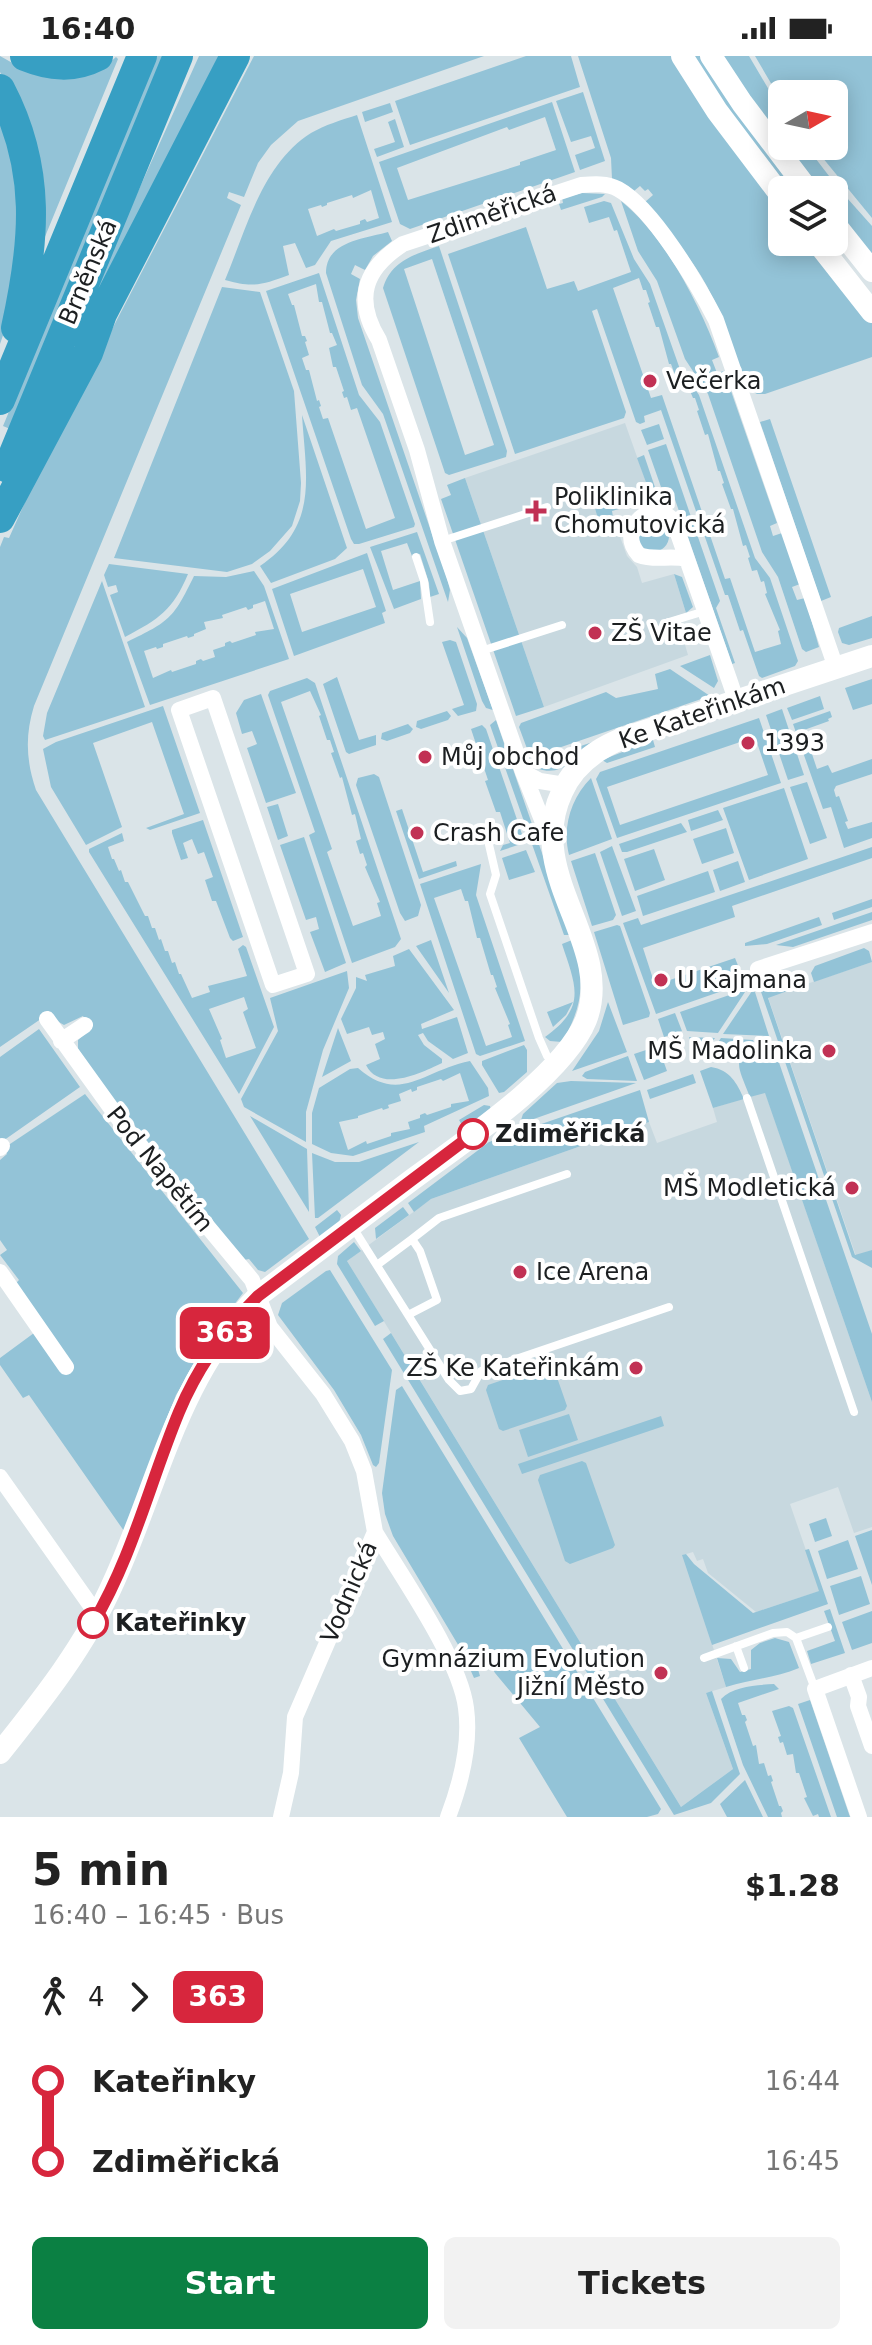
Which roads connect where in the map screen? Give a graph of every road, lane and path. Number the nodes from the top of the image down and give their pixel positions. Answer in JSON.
{"nodes":[{"id":1,"x":25,"y":56,"type":"edge"},
{"id":2,"x":98,"y":56,"type":"edge"},
{"id":3,"x":142,"y":56,"type":"edge"},
{"id":4,"x":178,"y":56,"type":"edge"},
{"id":5,"x":235,"y":56,"type":"edge"},
{"id":6,"x":682,"y":56,"type":"edge"},
{"id":7,"x":711,"y":56,"type":"edge"},
{"id":8,"x":0,"y":89,"type":"edge"},
{"id":9,"x":797,"y":176,"type":"edge"},
{"id":10,"x":768,"y":178,"type":"edge"},
{"id":11,"x":848,"y":241,"type":"edge"},
{"id":12,"x":828,"y":256,"type":"edge"},
{"id":13,"x":872,"y":271,"type":"edge"},
{"id":14,"x":872,"y":312,"type":"edge"},
{"id":15,"x":0,"y":398,"type":"edge"},
{"id":16,"x":0,"y":488,"type":"edge"},
{"id":17,"x":547,"y":507,"type":"dead end"},
{"id":18,"x":0,"y":518,"type":"edge"},
{"id":19,"x":442,"y":541,"type":"junction"},
{"id":20,"x":416,"y":557,"type":"dead end"},
{"id":21,"x":687,"y":559,"type":"dead end"},
{"id":22,"x":706,"y":611,"type":"junction"},
{"id":23,"x":430,"y":622,"type":"dead end"},
{"id":24,"x":669,"y":622,"type":"dead end"},
{"id":25,"x":562,"y":625,"type":"dead end"},
{"id":26,"x":481,"y":651,"type":"junction"},
{"id":27,"x":872,"y":656,"type":"edge"},
{"id":28,"x":836,"y":668,"type":"junction"},
{"id":29,"x":213,"y":698,"type":"joint"},
{"id":30,"x":736,"y":700,"type":"junction"},
{"id":31,"x":523,"y":772,"type":"junction"},
{"id":32,"x":565,"y":785,"type":"junction"},
{"id":33,"x":487,"y":836,"type":"dead end"},
{"id":34,"x":550,"y":840,"type":"junction"},
{"id":35,"x":872,"y":932,"type":"edge"},
{"id":36,"x":758,"y":969,"type":"dead end"},
{"id":37,"x":47,"y":1019,"type":"dead end"},
{"id":38,"x":85,"y":1025,"type":"dead end"},
{"id":39,"x":61,"y":1041,"type":"junction"},
{"id":40,"x":555,"y":1064,"type":"junction"},
{"id":41,"x":747,"y":1098,"type":"dead end"},
{"id":42,"x":567,"y":1174,"type":"dead end"},
{"id":43,"x":351,"y":1225,"type":"junction"},
{"id":44,"x":412,"y":1239,"type":"junction"},
{"id":45,"x":377,"y":1265,"type":"junction"},
{"id":46,"x":0,"y":1272,"type":"edge"},
{"id":47,"x":258,"y":1296,"type":"junction"},
{"id":48,"x":669,"y":1307,"type":"dead end"},
{"id":49,"x":408,"y":1315,"type":"junction"},
{"id":50,"x":66,"y":1367,"type":"dead end"},
{"id":51,"x":854,"y":1412,"type":"dead end"},
{"id":52,"x":0,"y":1477,"type":"edge"},
{"id":53,"x":375,"y":1532,"type":"junction"},
{"id":54,"x":98,"y":1616,"type":"junction"},
{"id":55,"x":828,"y":1627,"type":"dead end"},
{"id":56,"x":796,"y":1638,"type":"junction"},
{"id":57,"x":736,"y":1646,"type":"junction"},
{"id":58,"x":704,"y":1658,"type":"dead end"},
{"id":59,"x":744,"y":1668,"type":"dead end"},
{"id":60,"x":872,"y":1668,"type":"edge"},
{"id":61,"x":851,"y":1675,"type":"junction"},
{"id":62,"x":815,"y":1689,"type":"junction"},
{"id":63,"x":872,"y":1746,"type":"edge"},
{"id":64,"x":0,"y":1753,"type":"edge"},
{"id":65,"x":450,"y":1815,"type":"edge"},
{"id":66,"x":281,"y":1817,"type":"edge"},
{"id":67,"x":859,"y":1817,"type":"edge"}],
"edges":[{"from":1,"to":2,"type":"highway"},
{"from":3,"to":15,"type":"highway","name":"Brněnská"},
{"from":4,"to":16,"type":"highway","name":"Brněnská"},
{"from":5,"to":18,"type":"highway"},
{"from":6,"to":10,"type":"street"},
{"from":7,"to":9,"type":"street"},
{"from":8,"to":15,"type":"highway"},
{"from":11,"to":13,"type":"street"},
{"from":12,"to":14,"type":"street"},
{"from":17,"to":19,"type":"lane"},
{"from":19,"to":26,"type":"street","name":"Zdiměřická"},
{"from":19,"to":28,"type":"street","name":"Zdiměřická"},
{"from":20,"to":23,"type":"lane"},
{"from":21,"to":22,"type":"street"},
{"from":22,"to":24,"type":"lane"},
{"from":22,"to":30,"type":"street"},
{"from":25,"to":26,"type":"lane"},
{"from":26,"to":31,"type":"street","name":"Zdiměřická"},
{"from":27,"to":28,"type":"street","name":"Ke Kateřinkám"},
{"from":28,"to":30,"type":"street","name":"Ke Kateřinkám"},
{"from":29,"to":29,"type":"street"},
{"from":30,"to":32,"type":"street","name":"Ke Kateřinkám"},
{"from":31,"to":32,"type":"street"},
{"from":31,"to":34,"type":"street","name":"Zdiměřická"},
{"from":32,"to":34,"type":"street","name":"Ke Kateřinkám"},
{"from":33,"to":40,"type":"lane"},
{"from":34,"to":40,"type":"street","name":"Ke Kateřinkám"},
{"from":35,"to":36,"type":"street"},
{"from":37,"to":39,"type":"street","name":"Pod Napětím"},
{"from":38,"to":39,"type":"street"},
{"from":39,"to":47,"type":"street","name":"Pod Napětím"},
{"from":40,"to":43,"type":"street","name":"Ke Kateřinkám"},
{"from":41,"to":51,"type":"lane"},
{"from":42,"to":44,"type":"lane"},
{"from":43,"to":45,"type":"lane"},
{"from":43,"to":47,"type":"street","name":"Ke Kateřinkám"},
{"from":44,"to":45,"type":"lane"},
{"from":44,"to":49,"type":"lane"},
{"from":45,"to":49,"type":"lane"},
{"from":46,"to":50,"type":"street"},
{"from":47,"to":53,"type":"street","name":"Vodnická"},
{"from":47,"to":54,"type":"street","name":"Ke Kateřinkám"},
{"from":48,"to":49,"type":"lane"},
{"from":52,"to":54,"type":"street"},
{"from":53,"to":65,"type":"street"},
{"from":53,"to":66,"type":"street","name":"Vodnická"},
{"from":54,"to":64,"type":"street","name":"Ke Kateřinkám"},
{"from":55,"to":56,"type":"lane"},
{"from":56,"to":57,"type":"lane"},
{"from":56,"to":62,"type":"lane"},
{"from":57,"to":58,"type":"lane"},
{"from":57,"to":59,"type":"lane"},
{"from":60,"to":61,"type":"street"},
{"from":61,"to":62,"type":"street"},
{"from":61,"to":63,"type":"street"},
{"from":62,"to":67,"type":"street"}]}
